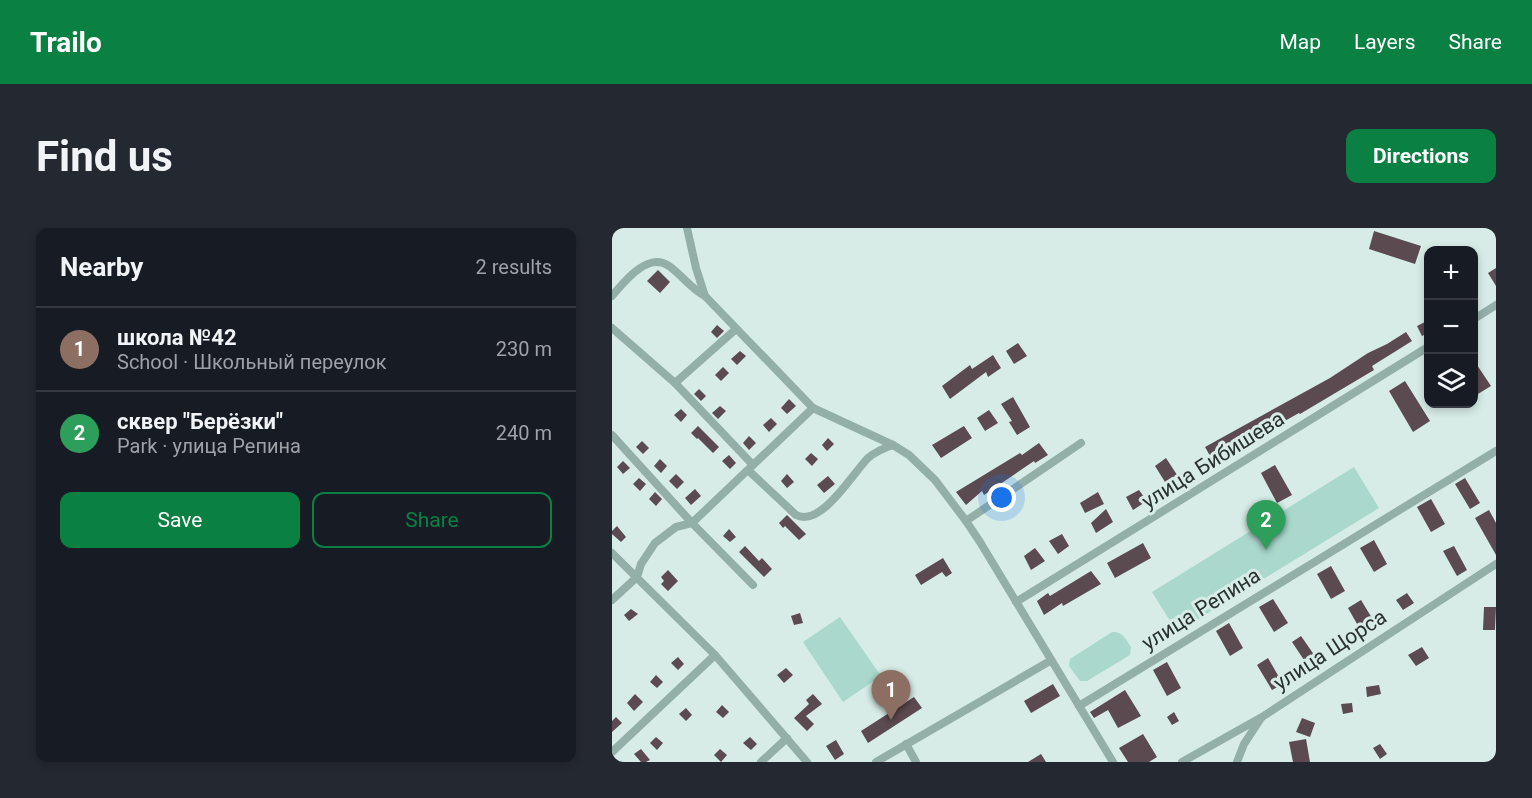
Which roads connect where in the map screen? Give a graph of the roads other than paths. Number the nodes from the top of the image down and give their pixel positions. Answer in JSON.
{"nodes":[{"id":1,"x":687,"y":228,"type":"edge"},
{"id":2,"x":612,"y":296,"type":"edge"},
{"id":3,"x":705,"y":296,"type":"junction"},
{"id":4,"x":1496,"y":305,"type":"edge"},
{"id":5,"x":1478,"y":316,"type":"edge"},
{"id":6,"x":612,"y":328,"type":"edge"},
{"id":7,"x":736,"y":329,"type":"junction"},
{"id":8,"x":1424,"y":349,"type":"edge"},
{"id":9,"x":675,"y":383,"type":"junction"},
{"id":10,"x":813,"y":408,"type":"junction"},
{"id":11,"x":612,"y":435,"type":"edge"},
{"id":12,"x":1081,"y":443,"type":"dead end"},
{"id":13,"x":893,"y":445,"type":"junction"},
{"id":14,"x":1496,"y":451,"type":"edge"},
{"id":15,"x":751,"y":467,"type":"junction"},
{"id":16,"x":966,"y":521,"type":"junction"},
{"id":17,"x":692,"y":523,"type":"junction"},
{"id":18,"x":612,"y":553,"type":"edge"},
{"id":19,"x":1496,"y":564,"type":"edge"},
{"id":20,"x":637,"y":578,"type":"junction"},
{"id":21,"x":753,"y":585,"type":"dead end"},
{"id":22,"x":612,"y":600,"type":"edge"},
{"id":23,"x":1016,"y":602,"type":"junction"},
{"id":24,"x":715,"y":655,"type":"junction"},
{"id":25,"x":1050,"y":661,"type":"junction"},
{"id":26,"x":1079,"y":706,"type":"junction"},
{"id":27,"x":1262,"y":717,"type":"junction"},
{"id":28,"x":787,"y":738,"type":"junction"},
{"id":29,"x":906,"y":744,"type":"junction"},
{"id":30,"x":612,"y":752,"type":"edge"},
{"id":31,"x":760,"y":762,"type":"edge"},
{"id":32,"x":807,"y":762,"type":"edge"},
{"id":33,"x":876,"y":762,"type":"edge"},
{"id":34,"x":916,"y":762,"type":"edge"},
{"id":35,"x":1113,"y":762,"type":"edge"},
{"id":36,"x":1182,"y":762,"type":"edge"},
{"id":37,"x":1237,"y":762,"type":"edge"}],
"edges":[{"from":1,"to":3,"type":"street"},
{"from":2,"to":3,"type":"street"},
{"from":3,"to":7,"type":"street"},
{"from":4,"to":5,"type":"street"},
{"from":6,"to":9,"type":"street"},
{"from":7,"to":9,"type":"street"},
{"from":7,"to":10,"type":"street"},
{"from":8,"to":23,"type":"street","name":"улица Бибишева"},
{"from":9,"to":15,"type":"street"},
{"from":10,"to":13,"type":"street"},
{"from":10,"to":15,"type":"street"},
{"from":11,"to":17,"type":"street"},
{"from":12,"to":16,"type":"street"},
{"from":13,"to":15,"type":"street"},
{"from":13,"to":16,"type":"street"},
{"from":14,"to":26,"type":"street","name":"улица Репина"},
{"from":15,"to":17,"type":"street"},
{"from":16,"to":23,"type":"street"},
{"from":17,"to":20,"type":"street"},
{"from":17,"to":21,"type":"street"},
{"from":18,"to":20,"type":"street"},
{"from":19,"to":27,"type":"street","name":"улица Щорса"},
{"from":20,"to":22,"type":"street"},
{"from":20,"to":24,"type":"street"},
{"from":23,"to":25,"type":"street"},
{"from":24,"to":28,"type":"street"},
{"from":24,"to":30,"type":"street"},
{"from":25,"to":26,"type":"street"},
{"from":25,"to":29,"type":"street"},
{"from":26,"to":35,"type":"street"},
{"from":27,"to":36,"type":"street","name":"улица Щорса"},
{"from":27,"to":37,"type":"street"},
{"from":28,"to":31,"type":"street"},
{"from":28,"to":32,"type":"street"},
{"from":29,"to":33,"type":"street"},
{"from":29,"to":34,"type":"street"}]}
